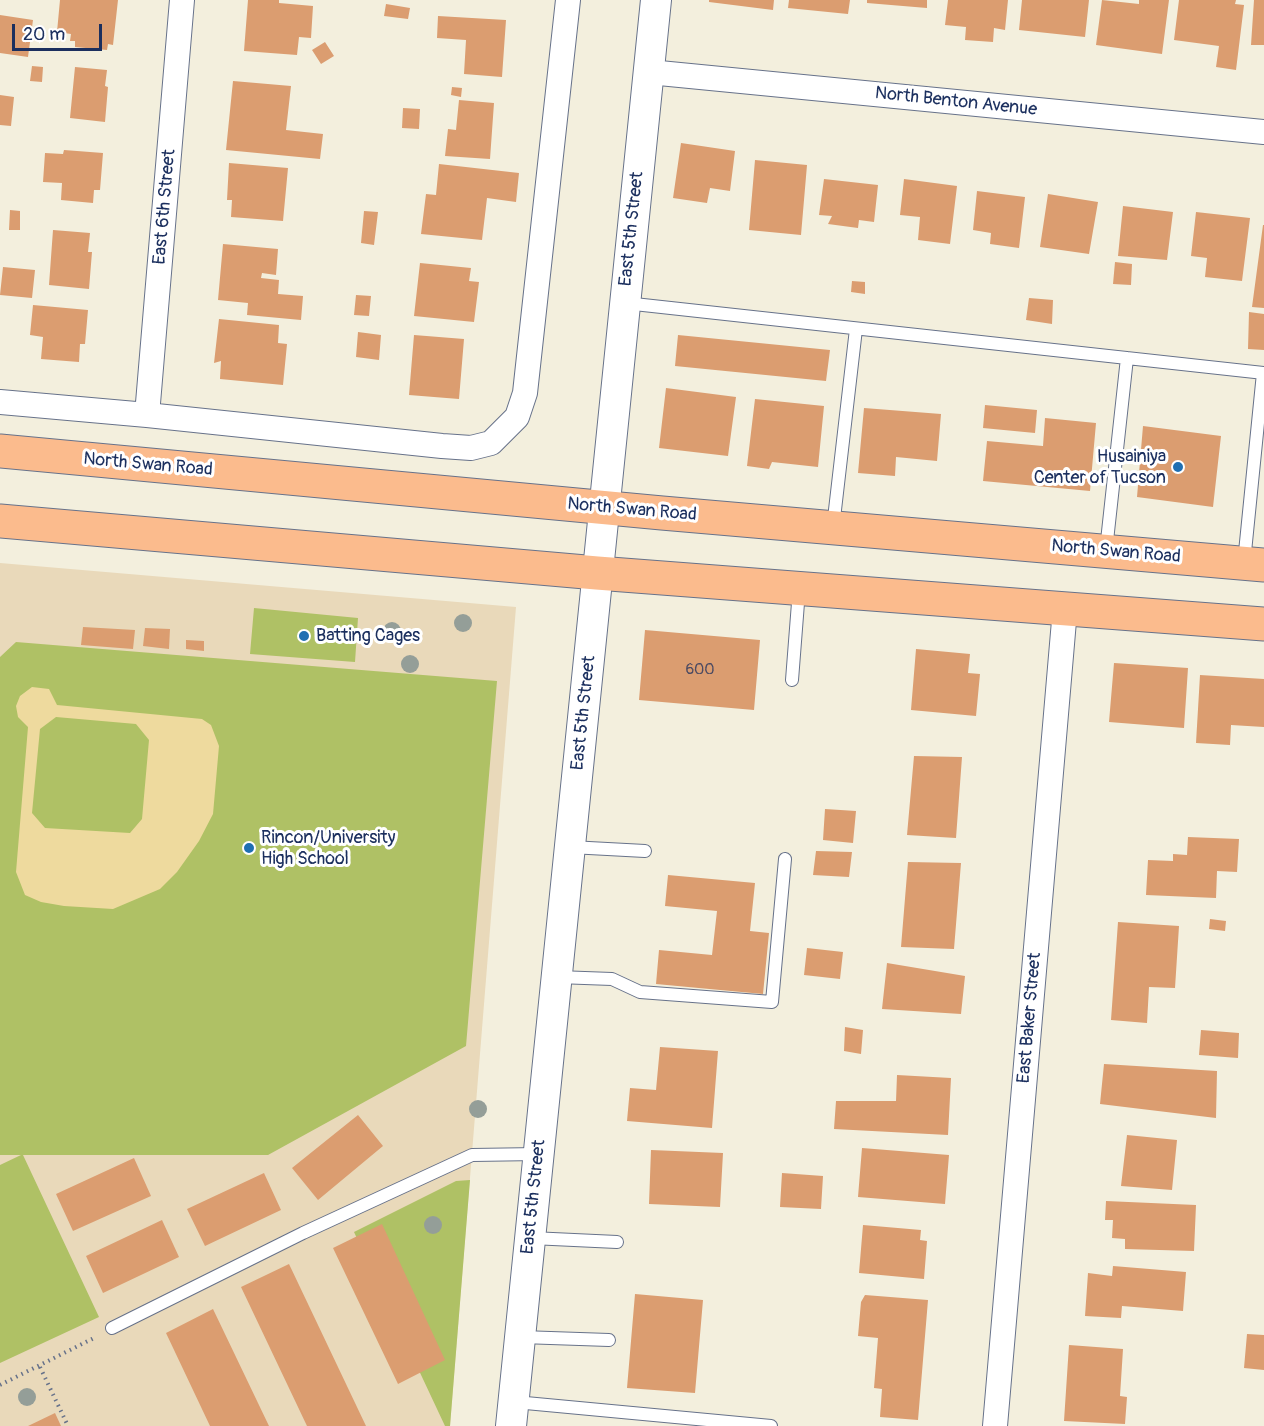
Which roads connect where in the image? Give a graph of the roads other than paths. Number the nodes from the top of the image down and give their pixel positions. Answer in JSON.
{"nodes":[{"id":1,"x":182,"y":0,"type":"edge"},
{"id":2,"x":568,"y":0,"type":"edge"},
{"id":3,"x":656,"y":0,"type":"edge"},
{"id":4,"x":649,"y":72,"type":"junction"},
{"id":5,"x":1264,"y":132,"type":"edge"},
{"id":6,"x":625,"y":303,"type":"junction"},
{"id":7,"x":856,"y":328,"type":"junction"},
{"id":8,"x":1127,"y":358,"type":"junction"},
{"id":9,"x":1264,"y":373,"type":"edge"},
{"id":10,"x":0,"y":402,"type":"edge"},
{"id":11,"x":147,"y":415,"type":"junction"},
{"id":12,"x":0,"y":451,"type":"edge"},
{"id":13,"x":604,"y":508,"type":"junction"},
{"id":14,"x":0,"y":521,"type":"edge"},
{"id":15,"x":832,"y":528,"type":"junction"},
{"id":16,"x":1106,"y":551,"type":"junction"},
{"id":17,"x":1254,"y":564,"type":"edge"},
{"id":18,"x":597,"y":573,"type":"junction"},
{"id":19,"x":799,"y":589,"type":"junction"},
{"id":20,"x":1065,"y":609,"type":"junction"},
{"id":21,"x":1264,"y":624,"type":"edge"},
{"id":22,"x":792,"y":680,"type":"dead end"},
{"id":23,"x":570,"y":847,"type":"junction"},
{"id":24,"x":645,"y":851,"type":"dead end"},
{"id":25,"x":785,"y":859,"type":"dead end"},
{"id":26,"x":556,"y":977,"type":"junction"},
{"id":27,"x":538,"y":1154,"type":"junction"},
{"id":28,"x":530,"y":1238,"type":"junction"},
{"id":29,"x":617,"y":1242,"type":"dead end"},
{"id":30,"x":112,"y":1328,"type":"road end"},
{"id":31,"x":520,"y":1337,"type":"junction"},
{"id":32,"x":609,"y":1340,"type":"dead end"},
{"id":33,"x":512,"y":1414,"type":"edge"},
{"id":34,"x":771,"y":1426,"type":"edge"},
{"id":35,"x":995,"y":1426,"type":"edge"}],
"edges":[{"from":1,"to":11,"type":"street","name":"East 6th Street"},
{"from":2,"to":11,"type":"street"},
{"from":3,"to":4,"type":"street","name":"East 5th Street"},
{"from":4,"to":5,"type":"street","name":"North Benton Avenue"},
{"from":4,"to":6,"type":"street","name":"East 5th Street"},
{"from":6,"to":7,"type":"lane"},
{"from":6,"to":13,"type":"street","name":"East 5th Street"},
{"from":7,"to":8,"type":"lane"},
{"from":7,"to":15,"type":"lane"},
{"from":8,"to":9,"type":"lane"},
{"from":8,"to":16,"type":"lane"},
{"from":9,"to":17,"type":"lane"},
{"from":10,"to":11,"type":"street"},
{"from":12,"to":13,"type":"main road","name":"North Swan Road"},
{"from":13,"to":15,"type":"main road","name":"North Swan Road"},
{"from":13,"to":18,"type":"street","name":"East 5th Street"},
{"from":14,"to":18,"type":"main road"},
{"from":15,"to":16,"type":"main road","name":"North Swan Road"},
{"from":16,"to":17,"type":"main road","name":"North Swan Road"},
{"from":18,"to":19,"type":"main road"},
{"from":18,"to":23,"type":"street","name":"East 5th Street"},
{"from":19,"to":20,"type":"main road"},
{"from":19,"to":22,"type":"lane"},
{"from":20,"to":21,"type":"main road"},
{"from":20,"to":35,"type":"street","name":"East Baker Street"},
{"from":23,"to":24,"type":"lane"},
{"from":23,"to":26,"type":"street","name":"East 5th Street"},
{"from":25,"to":26,"type":"lane"},
{"from":26,"to":27,"type":"street","name":"East 5th Street"},
{"from":27,"to":28,"type":"street","name":"East 5th Street"},
{"from":27,"to":30,"type":"lane"},
{"from":28,"to":29,"type":"lane"},
{"from":28,"to":31,"type":"street","name":"East 5th Street"},
{"from":31,"to":32,"type":"lane"},
{"from":31,"to":33,"type":"street","name":"East 5th Street"},
{"from":33,"to":34,"type":"lane"}]}
